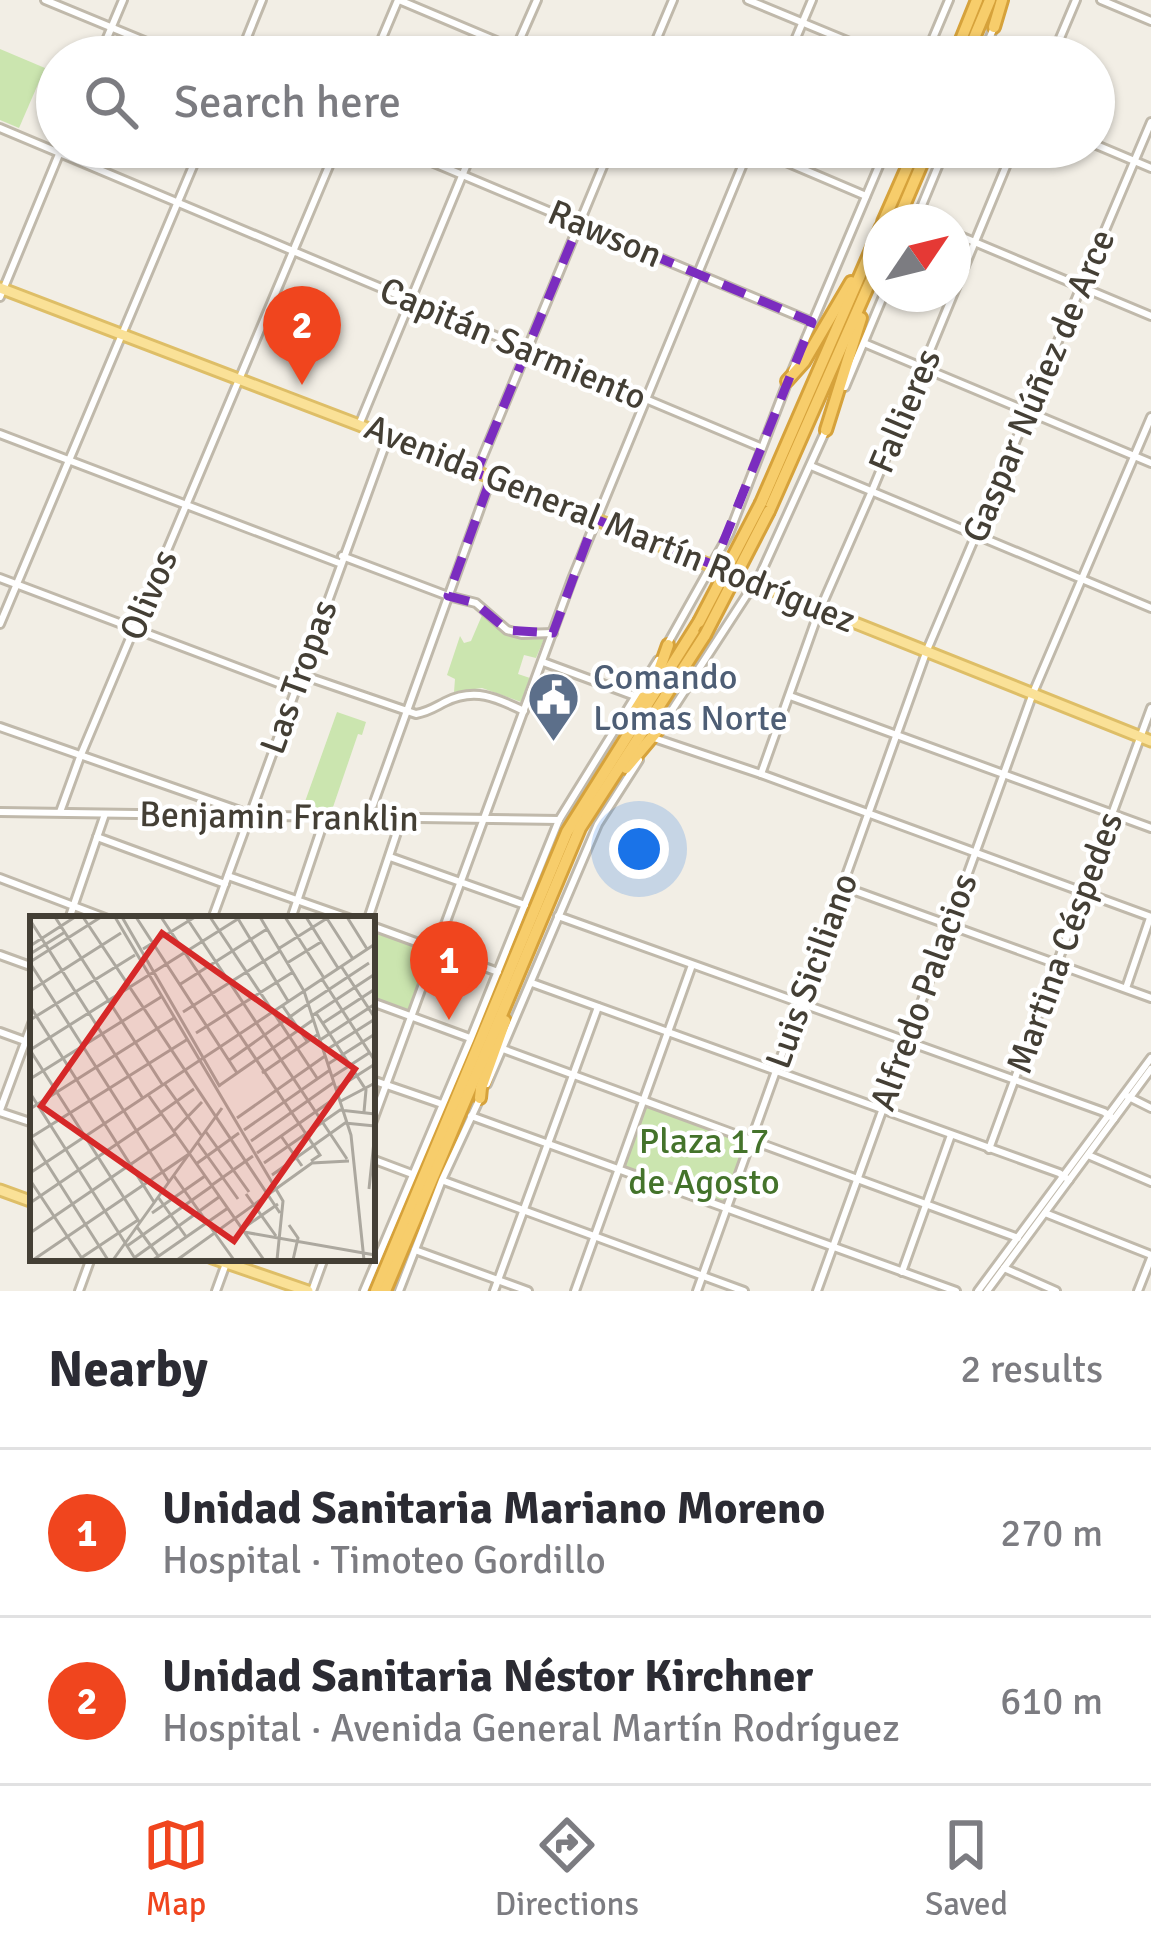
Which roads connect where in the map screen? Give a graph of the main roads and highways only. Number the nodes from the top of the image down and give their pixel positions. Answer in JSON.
{"nodes":[{"id":1,"x":977,"y":0,"type":"edge"},
{"id":2,"x":990,"y":0,"type":"edge"},
{"id":3,"x":1004,"y":0,"type":"edge"},
{"id":4,"x":994,"y":27,"type":"road end"},
{"id":5,"x":962,"y":36,"type":"edge"},
{"id":6,"x":975,"y":36,"type":"edge"},
{"id":7,"x":907,"y":168,"type":"edge"},
{"id":8,"x":919,"y":168,"type":"edge"},
{"id":9,"x":891,"y":204,"type":"edge"},
{"id":10,"x":905,"y":204,"type":"edge"},
{"id":11,"x":863,"y":262,"type":"edge"},
{"id":12,"x":863,"y":270,"type":"edge"},
{"id":13,"x":1,"y":291,"type":"edge"},
{"id":14,"x":863,"y":296,"type":"edge"},
{"id":15,"x":863,"y":312,"type":"edge"},
{"id":16,"x":788,"y":381,"type":"road end"},
{"id":17,"x":826,"y":430,"type":"road end"},
{"id":18,"x":765,"y":507,"type":"junction"},
{"id":19,"x":668,"y":645,"type":"road end"},
{"id":20,"x":663,"y":724,"type":"road end"},
{"id":21,"x":1151,"y":740,"type":"edge"},
{"id":22,"x":595,"y":787,"type":"junction"},
{"id":23,"x":580,"y":828,"type":"junction"},
{"id":24,"x":529,"y":908,"type":"junction"},
{"id":25,"x":498,"y":972,"type":"road end"},
{"id":26,"x":516,"y":976,"type":"junction"},
{"id":27,"x":480,"y":1098,"type":"road end"},
{"id":28,"x":0,"y":1190,"type":"edge"},
{"id":29,"x":30,"y":1201,"type":"edge"},
{"id":30,"x":227,"y":1261,"type":"edge"},
{"id":31,"x":386,"y":1288,"type":"edge"},
{"id":32,"x":310,"y":1291,"type":"edge"}],
"edges":[{"from":1,"to":5,"type":"highway"},
{"from":2,"to":6,"type":"highway"},
{"from":3,"to":4,"type":"highway"},
{"from":7,"to":9,"type":"highway"},
{"from":8,"to":10,"type":"highway"},
{"from":11,"to":16,"type":"highway"},
{"from":12,"to":18,"type":"highway"},
{"from":13,"to":21,"type":"main road","name":"Avenida General Martín Rodríguez"},
{"from":14,"to":18,"type":"highway"},
{"from":15,"to":17,"type":"highway"},
{"from":18,"to":22,"type":"highway","bridge":true},
{"from":18,"to":23,"type":"highway","bridge":true},
{"from":19,"to":22,"type":"highway"},
{"from":20,"to":23,"type":"highway"},
{"from":22,"to":24,"type":"highway"},
{"from":23,"to":26,"type":"highway"},
{"from":24,"to":25,"type":"highway"},
{"from":24,"to":31,"type":"highway"},
{"from":26,"to":27,"type":"highway"},
{"from":26,"to":31,"type":"highway"},
{"from":28,"to":29,"type":"main road"},
{"from":30,"to":32,"type":"main road"}]}
